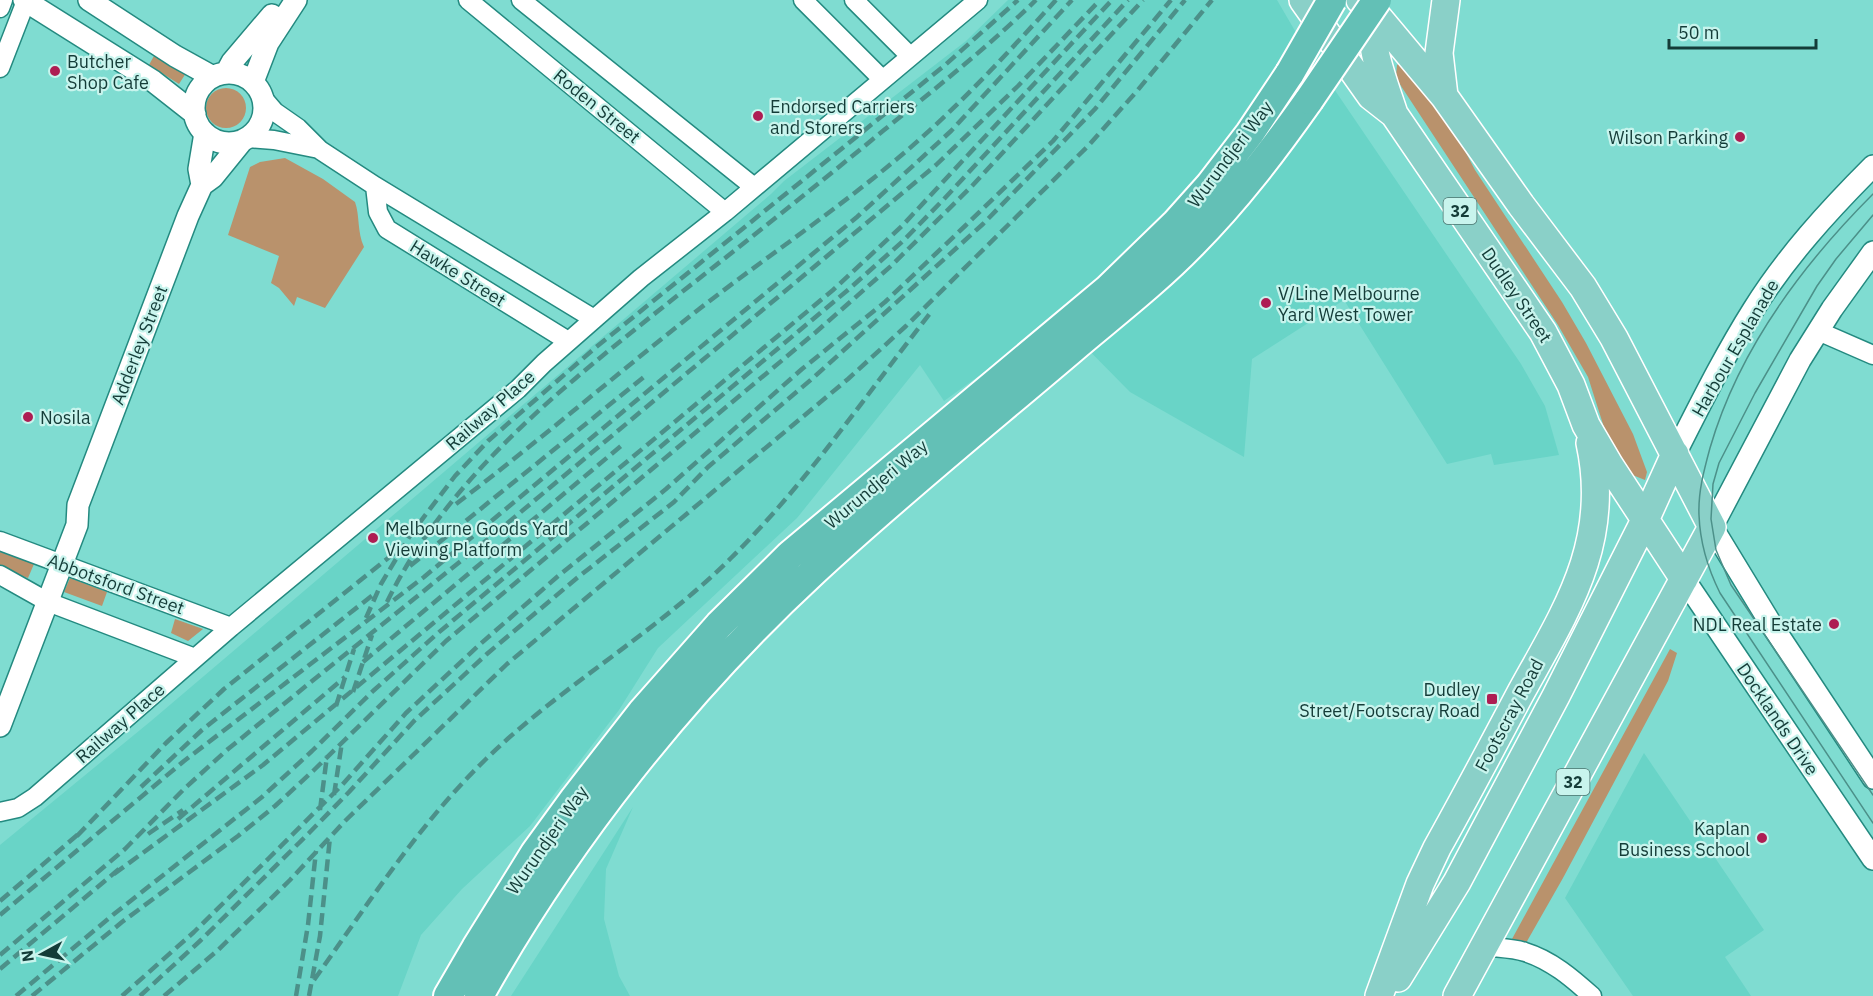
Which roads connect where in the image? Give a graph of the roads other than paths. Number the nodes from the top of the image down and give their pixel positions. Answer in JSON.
{"nodes":[{"id":1,"x":3,"y":0,"type":"edge"},
{"id":2,"x":26,"y":0,"type":"edge"},
{"id":3,"x":89,"y":0,"type":"edge"},
{"id":4,"x":283,"y":0,"type":"edge"},
{"id":5,"x":296,"y":0,"type":"edge"},
{"id":6,"x":468,"y":0,"type":"edge"},
{"id":7,"x":521,"y":0,"type":"edge"},
{"id":8,"x":803,"y":0,"type":"edge"},
{"id":9,"x":854,"y":0,"type":"edge"},
{"id":10,"x":978,"y":0,"type":"edge"},
{"id":11,"x":1303,"y":0,"type":"edge"},
{"id":12,"x":1309,"y":0,"type":"edge"},
{"id":13,"x":1332,"y":0,"type":"edge"},
{"id":14,"x":1446,"y":0,"type":"edge"},
{"id":15,"x":1375,"y":2,"type":"edge"},
{"id":16,"x":0,"y":8,"type":"edge"},
{"id":17,"x":910,"y":56,"type":"junction"},
{"id":18,"x":0,"y":68,"type":"edge"},
{"id":19,"x":219,"y":75,"type":"junction"},
{"id":20,"x":882,"y":79,"type":"junction"},
{"id":21,"x":258,"y":90,"type":"junction"},
{"id":22,"x":1444,"y":96,"type":"junction"},
{"id":23,"x":195,"y":114,"type":"junction"},
{"id":24,"x":1394,"y":114,"type":"junction"},
{"id":25,"x":205,"y":133,"type":"junction"},
{"id":26,"x":246,"y":139,"type":"junction"},
{"id":27,"x":320,"y":150,"type":"junction"},
{"id":28,"x":1873,"y":166,"type":"edge"},
{"id":29,"x":202,"y":185,"type":"junction"},
{"id":30,"x":375,"y":186,"type":"junction"},
{"id":31,"x":754,"y":187,"type":"junction"},
{"id":32,"x":725,"y":212,"type":"junction"},
{"id":33,"x":1873,"y":252,"type":"edge"},
{"id":34,"x":594,"y":319,"type":"junction"},
{"id":35,"x":1818,"y":331,"type":"junction"},
{"id":36,"x":568,"y":341,"type":"junction"},
{"id":37,"x":1873,"y":355,"type":"edge"},
{"id":38,"x":1586,"y":425,"type":"junction"},
{"id":39,"x":1675,"y":454,"type":"junction"},
{"id":40,"x":1646,"y":518,"type":"junction"},
{"id":41,"x":1712,"y":527,"type":"junction"},
{"id":42,"x":0,"y":541,"type":"edge"},
{"id":43,"x":55,"y":562,"type":"junction"},
{"id":44,"x":0,"y":575,"type":"edge"},
{"id":45,"x":1684,"y":579,"type":"junction"},
{"id":46,"x":42,"y":599,"type":"junction"},
{"id":47,"x":231,"y":627,"type":"junction"},
{"id":48,"x":195,"y":658,"type":"junction"},
{"id":49,"x":2,"y":706,"type":"edge"},
{"id":50,"x":1873,"y":778,"type":"edge"},
{"id":51,"x":0,"y":812,"type":"edge"},
{"id":52,"x":1873,"y":859,"type":"edge"},
{"id":53,"x":1483,"y":946,"type":"junction"},
{"id":54,"x":448,"y":996,"type":"edge"},
{"id":55,"x":479,"y":996,"type":"edge"},
{"id":56,"x":1379,"y":996,"type":"edge"},
{"id":57,"x":1387,"y":996,"type":"edge"},
{"id":58,"x":1457,"y":996,"type":"edge"},
{"id":59,"x":1592,"y":996,"type":"edge"}],
"edges":[{"from":1,"to":16,"type":"street"},
{"from":2,"to":18,"type":"street"},
{"from":2,"to":23,"type":"street"},
{"from":3,"to":19,"type":"street"},
{"from":4,"to":19,"type":"street"},
{"from":5,"to":21,"type":"street"},
{"from":6,"to":32,"type":"street","name":"Roden Street"},
{"from":7,"to":31,"type":"street","name":"Roden Street"},
{"from":8,"to":20,"type":"street"},
{"from":9,"to":17,"type":"street"},
{"from":10,"to":17,"type":"street","name":"Railway Place"},
{"from":11,"to":24,"type":"main road","name":"Dudley Street","number":"32"},
{"from":12,"to":15,"type":"main road"},
{"from":13,"to":54,"type":"highway","name":"Wurundjeri Way","bridge":true},
{"from":14,"to":22,"type":"main road"},
{"from":15,"to":22,"type":"main road"},
{"from":15,"to":24,"type":"main road"},
{"from":15,"to":55,"type":"highway","name":"Wurundjeri Way","bridge":true},
{"from":17,"to":20,"type":"street","name":"Railway Place"},
{"from":19,"to":21,"type":"street"},
{"from":19,"to":23,"type":"street"},
{"from":20,"to":31,"type":"street","name":"Railway Place"},
{"from":21,"to":26,"type":"street"},
{"from":21,"to":27,"type":"street","name":"Hawke Street"},
{"from":22,"to":39,"type":"main road"},
{"from":23,"to":25,"type":"street"},
{"from":24,"to":38,"type":"main road","name":"Dudley Street","number":"32"},
{"from":25,"to":26,"type":"street"},
{"from":25,"to":29,"type":"street","name":"Adderley Street"},
{"from":26,"to":27,"type":"street","name":"Hawke Street"},
{"from":26,"to":29,"type":"street","name":"Adderley Street"},
{"from":27,"to":30,"type":"street","name":"Hawke Street"},
{"from":28,"to":39,"type":"street","name":"Harbour Esplanade"},
{"from":29,"to":43,"type":"street","name":"Adderley Street"},
{"from":30,"to":34,"type":"street","name":"Hawke Street"},
{"from":30,"to":36,"type":"street","name":"Hawke Street"},
{"from":31,"to":32,"type":"street","name":"Railway Place"},
{"from":32,"to":34,"type":"street","name":"Railway Place"},
{"from":33,"to":35,"type":"street"},
{"from":34,"to":36,"type":"street","name":"Railway Place"},
{"from":35,"to":37,"type":"street"},
{"from":35,"to":41,"type":"street"},
{"from":36,"to":47,"type":"street","name":"Railway Place"},
{"from":38,"to":40,"type":"main road","name":"Dudley Street"},
{"from":38,"to":56,"type":"main road","name":"Footscray Road","number":"32"},
{"from":39,"to":40,"type":"main road","name":"Footscray Road"},
{"from":39,"to":41,"type":"main road"},
{"from":40,"to":45,"type":"main road","name":"Dudley Street"},
{"from":40,"to":57,"type":"main road","name":"Footscray Road"},
{"from":41,"to":45,"type":"main road","number":"32"},
{"from":41,"to":50,"type":"street"},
{"from":42,"to":43,"type":"street","name":"Abbotsford Street"},
{"from":43,"to":46,"type":"street","name":"Adderley Street"},
{"from":43,"to":47,"type":"street","name":"Abbotsford Street"},
{"from":44,"to":46,"type":"street"},
{"from":45,"to":52,"type":"street","name":"Docklands Drive"},
{"from":45,"to":53,"type":"main road","number":"32"},
{"from":46,"to":48,"type":"street"},
{"from":46,"to":49,"type":"street","name":"Adderley Street"},
{"from":47,"to":48,"type":"street","name":"Railway Place"},
{"from":48,"to":51,"type":"street","name":"Railway Place"},
{"from":53,"to":58,"type":"main road","number":"32"},
{"from":53,"to":59,"type":"street"}]}
